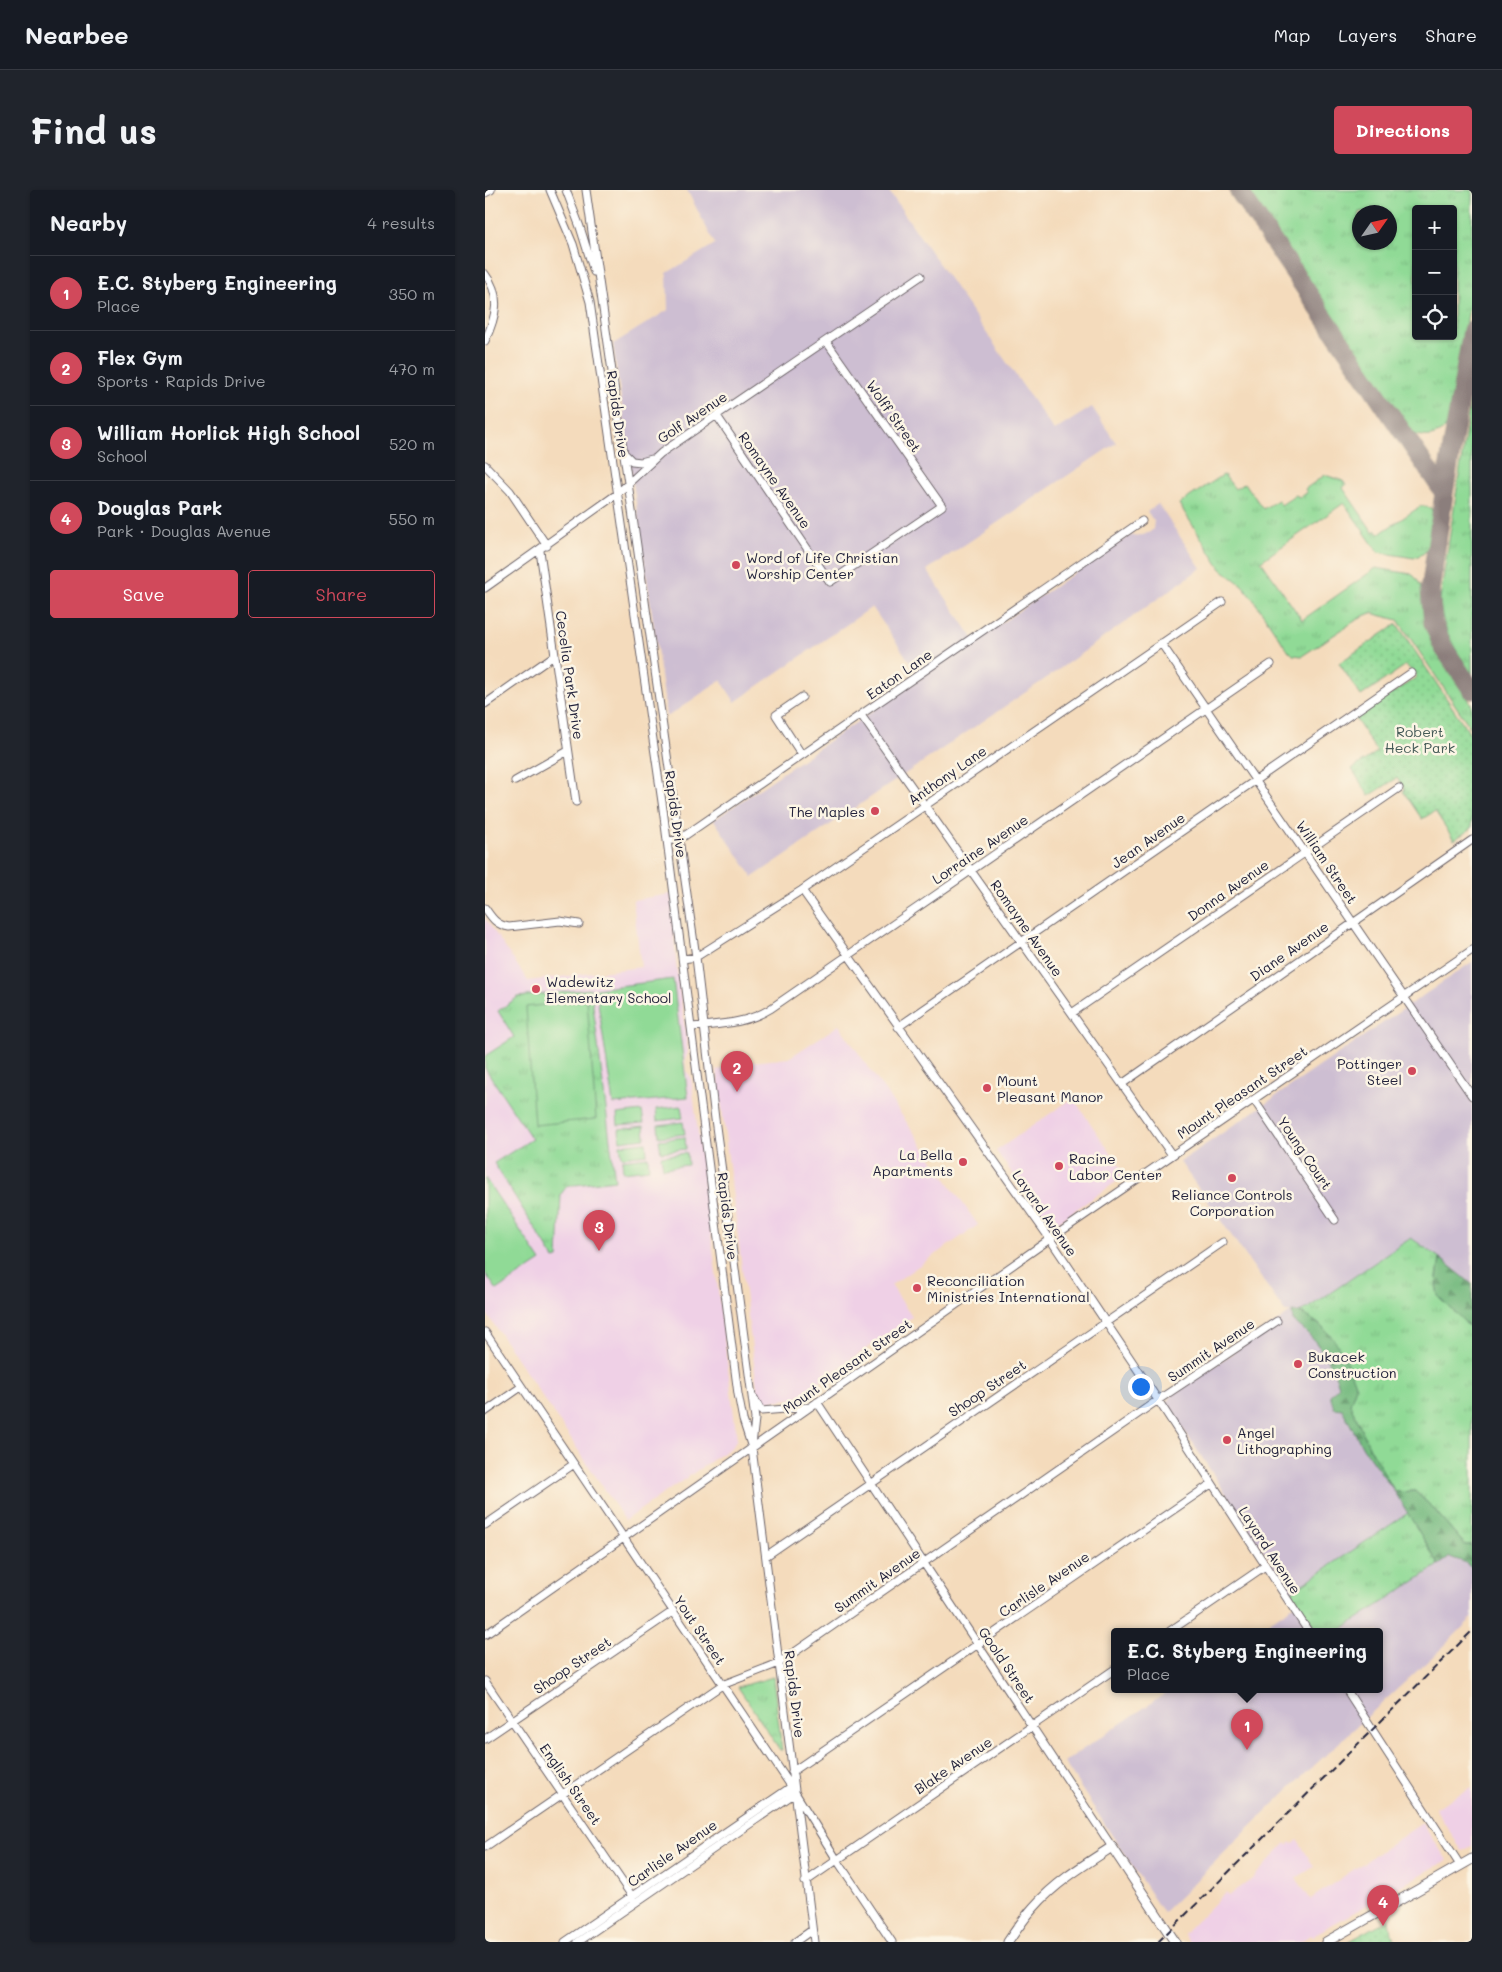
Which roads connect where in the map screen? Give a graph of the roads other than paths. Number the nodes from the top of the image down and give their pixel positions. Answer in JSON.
{"nodes":[{"id":1,"x":491,"y":190,"type":"edge"},
{"id":2,"x":550,"y":190,"type":"edge"},
{"id":3,"x":566,"y":190,"type":"edge"},
{"id":4,"x":586,"y":190,"type":"edge"},
{"id":5,"x":485,"y":193,"type":"edge"},
{"id":6,"x":583,"y":234,"type":"junction"},
{"id":7,"x":571,"y":239,"type":"junction"},
{"id":8,"x":485,"y":274,"type":"edge"},
{"id":9,"x":921,"y":276,"type":"dead end"},
{"id":10,"x":601,"y":294,"type":"junction"},
{"id":11,"x":605,"y":327,"type":"junction"},
{"id":12,"x":594,"y":329,"type":"junction"},
{"id":13,"x":485,"y":341,"type":"edge"},
{"id":14,"x":826,"y":342,"type":"junction"},
{"id":15,"x":615,"y":393,"type":"junction"},
{"id":16,"x":603,"y":396,"type":"junction"},
{"id":17,"x":717,"y":416,"type":"junction"},
{"id":18,"x":624,"y":453,"type":"junction"},
{"id":19,"x":655,"y":458,"type":"junction"},
{"id":20,"x":485,"y":465,"type":"edge"},
{"id":21,"x":629,"y":484,"type":"junction"},
{"id":22,"x":617,"y":494,"type":"junction"},
{"id":23,"x":1142,"y":521,"type":"dead end"},
{"id":24,"x":637,"y":543,"type":"junction"},
{"id":25,"x":625,"y":545,"type":"junction"},
{"id":26,"x":547,"y":546,"type":"junction"},
{"id":27,"x":540,"y":551,"type":"junction"},
{"id":28,"x":641,"y":569,"type":"junction"},
{"id":29,"x":628,"y":570,"type":"junction"},
{"id":30,"x":830,"y":582,"type":"joint"},
{"id":31,"x":485,"y":588,"type":"edge"},
{"id":32,"x":1222,"y":602,"type":"dead end"},
{"id":33,"x":647,"y":615,"type":"junction"},
{"id":34,"x":635,"y":617,"type":"junction"},
{"id":35,"x":1161,"y":643,"type":"junction"},
{"id":36,"x":555,"y":655,"type":"junction"},
{"id":37,"x":1271,"y":664,"type":"dead end"},
{"id":38,"x":1411,"y":673,"type":"dead end"},
{"id":39,"x":656,"y":675,"type":"junction"},
{"id":40,"x":644,"y":677,"type":"junction"},
{"id":41,"x":802,"y":697,"type":"dead end"},
{"id":42,"x":485,"y":704,"type":"edge"},
{"id":43,"x":1207,"y":709,"type":"junction"},
{"id":44,"x":861,"y":715,"type":"junction"},
{"id":45,"x":665,"y":740,"type":"junction"},
{"id":46,"x":653,"y":742,"type":"junction"},
{"id":47,"x":568,"y":751,"type":"junction"},
{"id":48,"x":802,"y":755,"type":"junction"},
{"id":49,"x":515,"y":781,"type":"dead end"},
{"id":50,"x":1256,"y":781,"type":"junction"},
{"id":51,"x":1399,"y":788,"type":"dead end"},
{"id":52,"x":577,"y":802,"type":"dead end"},
{"id":53,"x":925,"y":806,"type":"junction"},
{"id":54,"x":680,"y":839,"type":"junction"},
{"id":55,"x":1472,"y":840,"type":"edge"},
{"id":56,"x":667,"y":841,"type":"junction"},
{"id":57,"x":1305,"y":852,"type":"junction"},
{"id":58,"x":971,"y":871,"type":"junction"},
{"id":59,"x":802,"y":890,"type":"junction"},
{"id":60,"x":485,"y":908,"type":"edge"},
{"id":61,"x":1353,"y":922,"type":"junction"},
{"id":62,"x":579,"y":924,"type":"dead end"},
{"id":63,"x":1021,"y":942,"type":"junction"},
{"id":64,"x":1472,"y":950,"type":"edge"},
{"id":65,"x":848,"y":956,"type":"junction"},
{"id":66,"x":696,"y":958,"type":"junction"},
{"id":67,"x":683,"y":959,"type":"junction"},
{"id":68,"x":1404,"y":997,"type":"junction"},
{"id":69,"x":1071,"y":1013,"type":"junction"},
{"id":70,"x":704,"y":1025,"type":"junction"},
{"id":71,"x":692,"y":1027,"type":"junction"},
{"id":72,"x":899,"y":1027,"type":"junction"},
{"id":73,"x":1122,"y":1084,"type":"junction"},
{"id":74,"x":1472,"y":1096,"type":"edge"},
{"id":75,"x":1254,"y":1100,"type":"junction"},
{"id":76,"x":1172,"y":1155,"type":"junction"},
{"id":77,"x":1335,"y":1220,"type":"dead end"},
{"id":78,"x":1050,"y":1239,"type":"junction"},
{"id":79,"x":1223,"y":1242,"type":"dead end"},
{"id":80,"x":1277,"y":1321,"type":"dead end"},
{"id":81,"x":1105,"y":1323,"type":"junction"},
{"id":82,"x":485,"y":1332,"type":"edge"},
{"id":83,"x":521,"y":1387,"type":"junction"},
{"id":84,"x":751,"y":1392,"type":"junction"},
{"id":85,"x":1158,"y":1400,"type":"junction"},
{"id":86,"x":814,"y":1404,"type":"junction"},
{"id":87,"x":485,"y":1412,"type":"edge"},
{"id":88,"x":752,"y":1448,"type":"junction"},
{"id":89,"x":574,"y":1464,"type":"junction"},
{"id":90,"x":871,"y":1484,"type":"junction"},
{"id":91,"x":1211,"y":1484,"type":"junction"},
{"id":92,"x":485,"y":1525,"type":"edge"},
{"id":93,"x":624,"y":1538,"type":"junction"},
{"id":94,"x":766,"y":1556,"type":"junction"},
{"id":95,"x":924,"y":1563,"type":"junction"},
{"id":96,"x":1265,"y":1566,"type":"junction"},
{"id":97,"x":672,"y":1612,"type":"junction"},
{"id":98,"x":1174,"y":1628,"type":"edge"},
{"id":99,"x":1307,"y":1628,"type":"edge"},
{"id":100,"x":485,"y":1635,"type":"edge"},
{"id":101,"x":978,"y":1645,"type":"junction"},
{"id":102,"x":779,"y":1664,"type":"junction"},
{"id":103,"x":1111,"y":1673,"type":"edge"},
{"id":104,"x":485,"y":1681,"type":"edge"},
{"id":105,"x":722,"y":1684,"type":"junction"},
{"id":106,"x":1349,"y":1693,"type":"edge"},
{"id":107,"x":512,"y":1720,"type":"junction"},
{"id":108,"x":1032,"y":1726,"type":"junction"},
{"id":109,"x":485,"y":1738,"type":"edge"},
{"id":110,"x":792,"y":1772,"type":"junction"},
{"id":111,"x":793,"y":1788,"type":"junction"},
{"id":112,"x":562,"y":1794,"type":"junction"},
{"id":113,"x":485,"y":1847,"type":"edge"},
{"id":114,"x":1112,"y":1847,"type":"junction"},
{"id":115,"x":1472,"y":1859,"type":"edge"},
{"id":116,"x":837,"y":1860,"type":"junction"},
{"id":117,"x":1460,"y":1865,"type":"junction"},
{"id":118,"x":805,"y":1882,"type":"junction"},
{"id":119,"x":634,"y":1899,"type":"junction"},
{"id":120,"x":812,"y":1930,"type":"junction"},
{"id":121,"x":565,"y":1942,"type":"edge"},
{"id":122,"x":578,"y":1942,"type":"edge"},
{"id":123,"x":795,"y":1942,"type":"edge"},
{"id":124,"x":814,"y":1942,"type":"edge"},
{"id":125,"x":893,"y":1942,"type":"edge"},
{"id":126,"x":1008,"y":1942,"type":"edge"},
{"id":127,"x":1175,"y":1942,"type":"edge"},
{"id":128,"x":1327,"y":1942,"type":"edge"}],
"edges":[{"from":1,"to":5,"type":"street"},
{"from":2,"to":7,"type":"street","name":"Rapids Drive"},
{"from":3,"to":6,"type":"street"},
{"from":4,"to":10,"type":"street","name":"Rapids Drive"},
{"from":6,"to":7,"type":"street"},
{"from":6,"to":10,"type":"street"},
{"from":7,"to":12,"type":"street","name":"Rapids Drive"},
{"from":8,"to":13,"type":"street"},
{"from":9,"to":14,"type":"street","name":"Golf Avenue"},
{"from":10,"to":11,"type":"street","name":"Rapids Drive"},
{"from":11,"to":12,"type":"street"},
{"from":11,"to":15,"type":"street","name":"Rapids Drive"},
{"from":12,"to":16,"type":"street","name":"Rapids Drive"},
{"from":14,"to":17,"type":"street","name":"Golf Avenue"},
{"from":14,"to":30,"type":"street","name":"Wolff Street"},
{"from":15,"to":16,"type":"street"},
{"from":15,"to":18,"type":"street","name":"Rapids Drive"},
{"from":16,"to":22,"type":"street","name":"Rapids Drive"},
{"from":17,"to":19,"type":"street","name":"Golf Avenue"},
{"from":17,"to":30,"type":"street","name":"Romayne Avenue"},
{"from":18,"to":19,"type":"street"},
{"from":18,"to":21,"type":"street","name":"Rapids Drive"},
{"from":19,"to":21,"type":"street","name":"Golf Avenue"},
{"from":20,"to":26,"type":"street"},
{"from":21,"to":22,"type":"street","name":"Golf Avenue"},
{"from":21,"to":24,"type":"street","name":"Rapids Drive"},
{"from":22,"to":25,"type":"street","name":"Rapids Drive"},
{"from":22,"to":26,"type":"street","name":"Golf Avenue"},
{"from":23,"to":44,"type":"street","name":"Eaton Lane"},
{"from":24,"to":25,"type":"street"},
{"from":24,"to":28,"type":"street","name":"Rapids Drive"},
{"from":25,"to":29,"type":"street","name":"Rapids Drive"},
{"from":26,"to":27,"type":"street","name":"Golf Avenue"},
{"from":27,"to":31,"type":"street","name":"Golf Avenue"},
{"from":27,"to":36,"type":"street","name":"Cecelia Park Drive"},
{"from":28,"to":29,"type":"street"},
{"from":28,"to":33,"type":"street","name":"Rapids Drive"},
{"from":29,"to":34,"type":"street","name":"Rapids Drive"},
{"from":32,"to":35,"type":"street","name":"Anthony Lane"},
{"from":33,"to":34,"type":"street"},
{"from":33,"to":39,"type":"street","name":"Rapids Drive"},
{"from":34,"to":40,"type":"street","name":"Rapids Drive"},
{"from":35,"to":43,"type":"street","name":"William Street"},
{"from":35,"to":53,"type":"street","name":"Anthony Lane"},
{"from":36,"to":42,"type":"street"},
{"from":36,"to":47,"type":"street","name":"Cecelia Park Drive"},
{"from":37,"to":43,"type":"street","name":"Lorraine Avenue"},
{"from":38,"to":50,"type":"street","name":"Jean Avenue"},
{"from":39,"to":40,"type":"street"},
{"from":39,"to":45,"type":"street","name":"Rapids Drive"},
{"from":40,"to":46,"type":"street","name":"Rapids Drive"},
{"from":41,"to":48,"type":"street"},
{"from":43,"to":50,"type":"street","name":"William Street"},
{"from":43,"to":58,"type":"street","name":"Lorraine Avenue"},
{"from":44,"to":48,"type":"street","name":"Eaton Lane"},
{"from":44,"to":53,"type":"street","name":"Romayne Avenue"},
{"from":45,"to":46,"type":"street"},
{"from":45,"to":54,"type":"street","name":"Rapids Drive"},
{"from":46,"to":56,"type":"street","name":"Rapids Drive"},
{"from":47,"to":49,"type":"street"},
{"from":47,"to":52,"type":"street","name":"Cecelia Park Drive"},
{"from":48,"to":54,"type":"street","name":"Eaton Lane"},
{"from":50,"to":57,"type":"street","name":"William Street"},
{"from":50,"to":63,"type":"street","name":"Jean Avenue"},
{"from":51,"to":57,"type":"street","name":"Donna Avenue"},
{"from":53,"to":58,"type":"street","name":"Romayne Avenue"},
{"from":53,"to":59,"type":"street","name":"Anthony Lane"},
{"from":54,"to":56,"type":"street","name":"Eaton Lane"},
{"from":54,"to":66,"type":"street","name":"Rapids Drive"},
{"from":55,"to":61,"type":"street","name":"Diane Avenue"},
{"from":56,"to":67,"type":"street","name":"Rapids Drive"},
{"from":57,"to":61,"type":"street","name":"William Street"},
{"from":57,"to":69,"type":"street","name":"Donna Avenue"},
{"from":58,"to":63,"type":"street","name":"Romayne Avenue"},
{"from":58,"to":65,"type":"street","name":"Lorraine Avenue"},
{"from":59,"to":65,"type":"street","name":"Layard Avenue"},
{"from":59,"to":66,"type":"street","name":"Anthony Lane"},
{"from":60,"to":62,"type":"street"},
{"from":61,"to":68,"type":"street","name":"William Street"},
{"from":61,"to":73,"type":"street","name":"Diane Avenue"},
{"from":63,"to":69,"type":"street","name":"Romayne Avenue"},
{"from":63,"to":72,"type":"street","name":"Jean Avenue"},
{"from":64,"to":68,"type":"street","name":"Mount Pleasant Street"},
{"from":65,"to":70,"type":"street","name":"Lorraine Avenue"},
{"from":65,"to":72,"type":"street","name":"Layard Avenue"},
{"from":66,"to":67,"type":"street","name":"Anthony Lane"},
{"from":66,"to":70,"type":"street","name":"Rapids Drive"},
{"from":67,"to":71,"type":"street","name":"Rapids Drive"},
{"from":68,"to":74,"type":"street","name":"William Street"},
{"from":68,"to":75,"type":"street","name":"Mount Pleasant Street"},
{"from":69,"to":73,"type":"street","name":"Romayne Avenue"},
{"from":70,"to":71,"type":"street","name":"Lorraine Avenue"},
{"from":70,"to":84,"type":"street","name":"Rapids Drive"},
{"from":71,"to":88,"type":"street","name":"Rapids Drive"},
{"from":72,"to":78,"type":"street","name":"Layard Avenue"},
{"from":73,"to":76,"type":"street","name":"Romayne Avenue"},
{"from":75,"to":76,"type":"street","name":"Mount Pleasant Street"},
{"from":75,"to":77,"type":"street","name":"Young Court"},
{"from":76,"to":78,"type":"street","name":"Mount Pleasant Street"},
{"from":78,"to":81,"type":"street","name":"Layard Avenue"},
{"from":78,"to":86,"type":"street","name":"Mount Pleasant Street"},
{"from":79,"to":81,"type":"street","name":"Shoop Street"},
{"from":80,"to":85,"type":"street","name":"Summit Avenue"},
{"from":81,"to":85,"type":"street","name":"Layard Avenue"},
{"from":81,"to":90,"type":"street","name":"Shoop Street"},
{"from":82,"to":83,"type":"street","name":"Yout Street"},
{"from":83,"to":87,"type":"street"},
{"from":83,"to":89,"type":"street","name":"Yout Street"},
{"from":84,"to":86,"type":"street"},
{"from":84,"to":88,"type":"street","name":"Rapids Drive"},
{"from":85,"to":91,"type":"street","name":"Layard Avenue"},
{"from":85,"to":95,"type":"street","name":"Summit Avenue"},
{"from":86,"to":88,"type":"street","name":"Mount Pleasant Street"},
{"from":86,"to":90,"type":"street","name":"Goold Street"},
{"from":88,"to":93,"type":"street","name":"Mount Pleasant Street"},
{"from":88,"to":94,"type":"street","name":"Rapids Drive"},
{"from":89,"to":92,"type":"street"},
{"from":89,"to":93,"type":"street","name":"Yout Street"},
{"from":90,"to":94,"type":"street","name":"Shoop Street"},
{"from":90,"to":95,"type":"street","name":"Goold Street"},
{"from":91,"to":96,"type":"street","name":"Layard Avenue"},
{"from":91,"to":101,"type":"street","name":"Carlisle Avenue"},
{"from":93,"to":97,"type":"street","name":"Yout Street"},
{"from":93,"to":100,"type":"street","name":"Mount Pleasant Street"},
{"from":94,"to":102,"type":"street","name":"Rapids Drive"},
{"from":95,"to":101,"type":"street","name":"Goold Street"},
{"from":95,"to":102,"type":"street","name":"Summit Avenue"},
{"from":96,"to":98,"type":"street"},
{"from":96,"to":99,"type":"street","name":"Layard Avenue"},
{"from":97,"to":105,"type":"street","name":"Yout Street"},
{"from":97,"to":107,"type":"street","name":"Shoop Street"},
{"from":101,"to":108,"type":"street","name":"Goold Street"},
{"from":101,"to":110,"type":"street","name":"Carlisle Avenue"},
{"from":102,"to":105,"type":"street","name":"Summit Avenue"},
{"from":102,"to":110,"type":"street","name":"Rapids Drive"},
{"from":103,"to":108,"type":"street","name":"Blake Avenue"},
{"from":104,"to":107,"type":"street","name":"English Street"},
{"from":105,"to":111,"type":"street","name":"Yout Street"},
{"from":105,"to":112,"type":"street","name":"Summit Avenue"},
{"from":106,"to":117,"type":"street"},
{"from":107,"to":109,"type":"street","name":"Shoop Street"},
{"from":107,"to":112,"type":"street","name":"English Street"},
{"from":108,"to":114,"type":"street","name":"Goold Street"},
{"from":108,"to":116,"type":"street","name":"Blake Avenue"},
{"from":110,"to":111,"type":"street","name":"Rapids Drive"},
{"from":111,"to":116,"type":"street","name":"Yout Street"},
{"from":111,"to":118,"type":"street","name":"Rapids Drive"},
{"from":111,"to":119,"type":"street","name":"Carlisle Avenue"},
{"from":112,"to":113,"type":"street","name":"Summit Avenue"},
{"from":112,"to":119,"type":"street","name":"English Street"},
{"from":114,"to":126,"type":"main road"},
{"from":114,"to":127,"type":"main road","name":"Goold Street"},
{"from":115,"to":117,"type":"main road"},
{"from":116,"to":118,"type":"street","name":"Blake Avenue"},
{"from":116,"to":125,"type":"street","name":"Yout Street"},
{"from":117,"to":128,"type":"main road"},
{"from":118,"to":120,"type":"street","name":"Rapids Drive"},
{"from":119,"to":121,"type":"street","name":"Carlisle Avenue"},
{"from":119,"to":122,"type":"street","name":"Carlisle Avenue"},
{"from":120,"to":123,"type":"street"},
{"from":120,"to":124,"type":"street","name":"Rapids Drive"}]}
